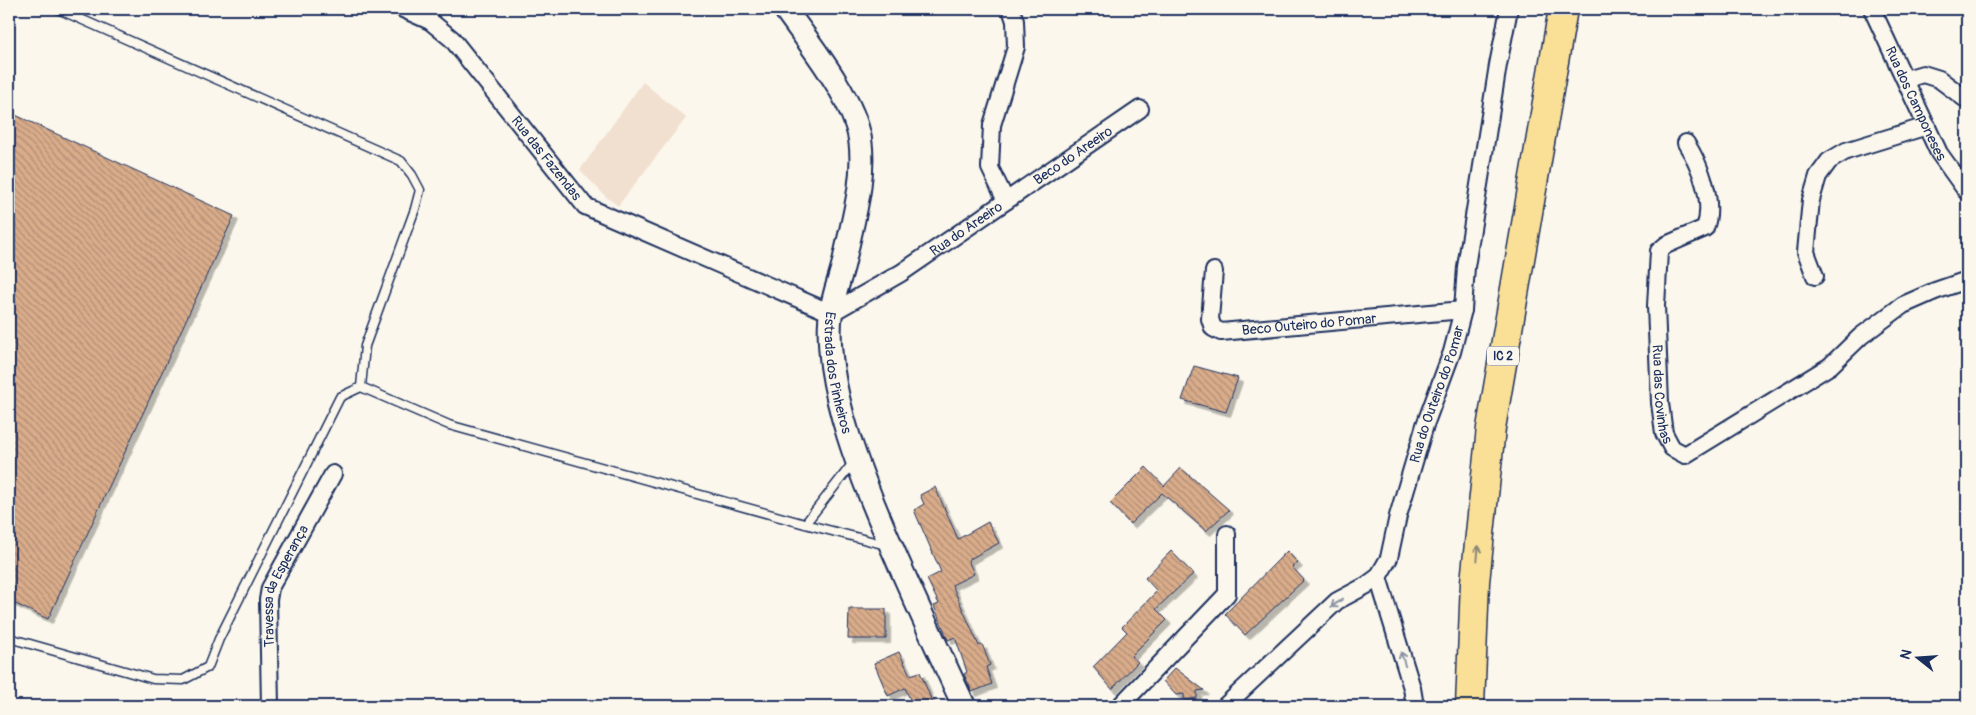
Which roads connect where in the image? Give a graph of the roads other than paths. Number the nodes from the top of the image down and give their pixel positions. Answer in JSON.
{"nodes":[{"id":1,"x":58,"y":9,"type":"edge"},
{"id":2,"x":403,"y":9,"type":"edge"},
{"id":3,"x":785,"y":9,"type":"edge"},
{"id":4,"x":1011,"y":9,"type":"edge"},
{"id":5,"x":1509,"y":9,"type":"edge"},
{"id":6,"x":1546,"y":9,"type":"edge"},
{"id":7,"x":1563,"y":9,"type":"edge"},
{"id":8,"x":1872,"y":9,"type":"edge"},
{"id":9,"x":1906,"y":79,"type":"junction"},
{"id":10,"x":1967,"y":100,"type":"edge"},
{"id":11,"x":1140,"y":109,"type":"dead end"},
{"id":12,"x":1927,"y":126,"type":"junction"},
{"id":13,"x":1686,"y":143,"type":"dead end"},
{"id":14,"x":1967,"y":192,"type":"edge"},
{"id":15,"x":1006,"y":201,"type":"junction"},
{"id":16,"x":1214,"y":271,"type":"dead end"},
{"id":17,"x":1815,"y":276,"type":"dead end"},
{"id":18,"x":1967,"y":280,"type":"edge"},
{"id":19,"x":1463,"y":310,"type":"junction"},
{"id":20,"x":831,"y":313,"type":"junction"},
{"id":21,"x":361,"y":387,"type":"junction"},
{"id":22,"x":856,"y":460,"type":"junction"},
{"id":23,"x":333,"y":474,"type":"dead end"},
{"id":24,"x":805,"y":524,"type":"junction"},
{"id":25,"x":1227,"y":534,"type":"dead end"},
{"id":26,"x":890,"y":546,"type":"junction"},
{"id":27,"x":1378,"y":577,"type":"junction"},
{"id":28,"x":9,"y":638,"type":"edge"},
{"id":29,"x":270,"y":706,"type":"edge"},
{"id":30,"x":964,"y":706,"type":"edge"},
{"id":31,"x":1120,"y":706,"type":"edge"},
{"id":32,"x":1225,"y":706,"type":"edge"},
{"id":33,"x":1415,"y":706,"type":"edge"},
{"id":34,"x":1454,"y":706,"type":"edge"},
{"id":35,"x":1470,"y":706,"type":"edge"}],
"edges":[{"from":1,"to":21,"type":"lane"},
{"from":2,"to":20,"type":"street","name":"Rua das Fazendas"},
{"from":3,"to":20,"type":"main road","name":"Estrada dos Pinheiros"},
{"from":4,"to":15,"type":"street","name":"Rua do Areeiro"},
{"from":5,"to":19,"type":"street","name":"Rua do Outeiro do Pomar"},
{"from":6,"to":34,"type":"highway","number":"IC 2"},
{"from":35,"to":7,"type":"highway","number":"IC 2","one_way":true},
{"from":8,"to":9,"type":"street","name":"Rua dos Camponeses"},
{"from":9,"to":10,"type":"street"},
{"from":9,"to":12,"type":"street","name":"Rua dos Camponeses"},
{"from":11,"to":15,"type":"street","name":"Beco do Areeiro"},
{"from":12,"to":14,"type":"street","name":"Rua dos Camponeses"},
{"from":12,"to":17,"type":"street"},
{"from":13,"to":18,"type":"street","name":"Rua das Covinhas"},
{"from":15,"to":20,"type":"street","name":"Rua do Areeiro"},
{"from":16,"to":19,"type":"street","name":"Beco Outeiro do Pomar"},
{"from":19,"to":27,"type":"street","name":"Rua do Outeiro do Pomar"},
{"from":20,"to":22,"type":"main road","name":"Estrada dos Pinheiros"},
{"from":21,"to":24,"type":"lane"},
{"from":21,"to":28,"type":"lane"},
{"from":22,"to":24,"type":"lane"},
{"from":22,"to":26,"type":"main road","name":"Estrada dos Pinheiros"},
{"from":23,"to":29,"type":"street","name":"Travessa da Esperança"},
{"from":24,"to":26,"type":"lane"},
{"from":25,"to":31,"type":"street"},
{"from":26,"to":30,"type":"main road","name":"Estrada dos Pinheiros"},
{"from":27,"to":32,"type":"street","name":"Rua do Outeiro do Pomar","one_way":true},
{"from":33,"to":27,"type":"street","one_way":true}]}
